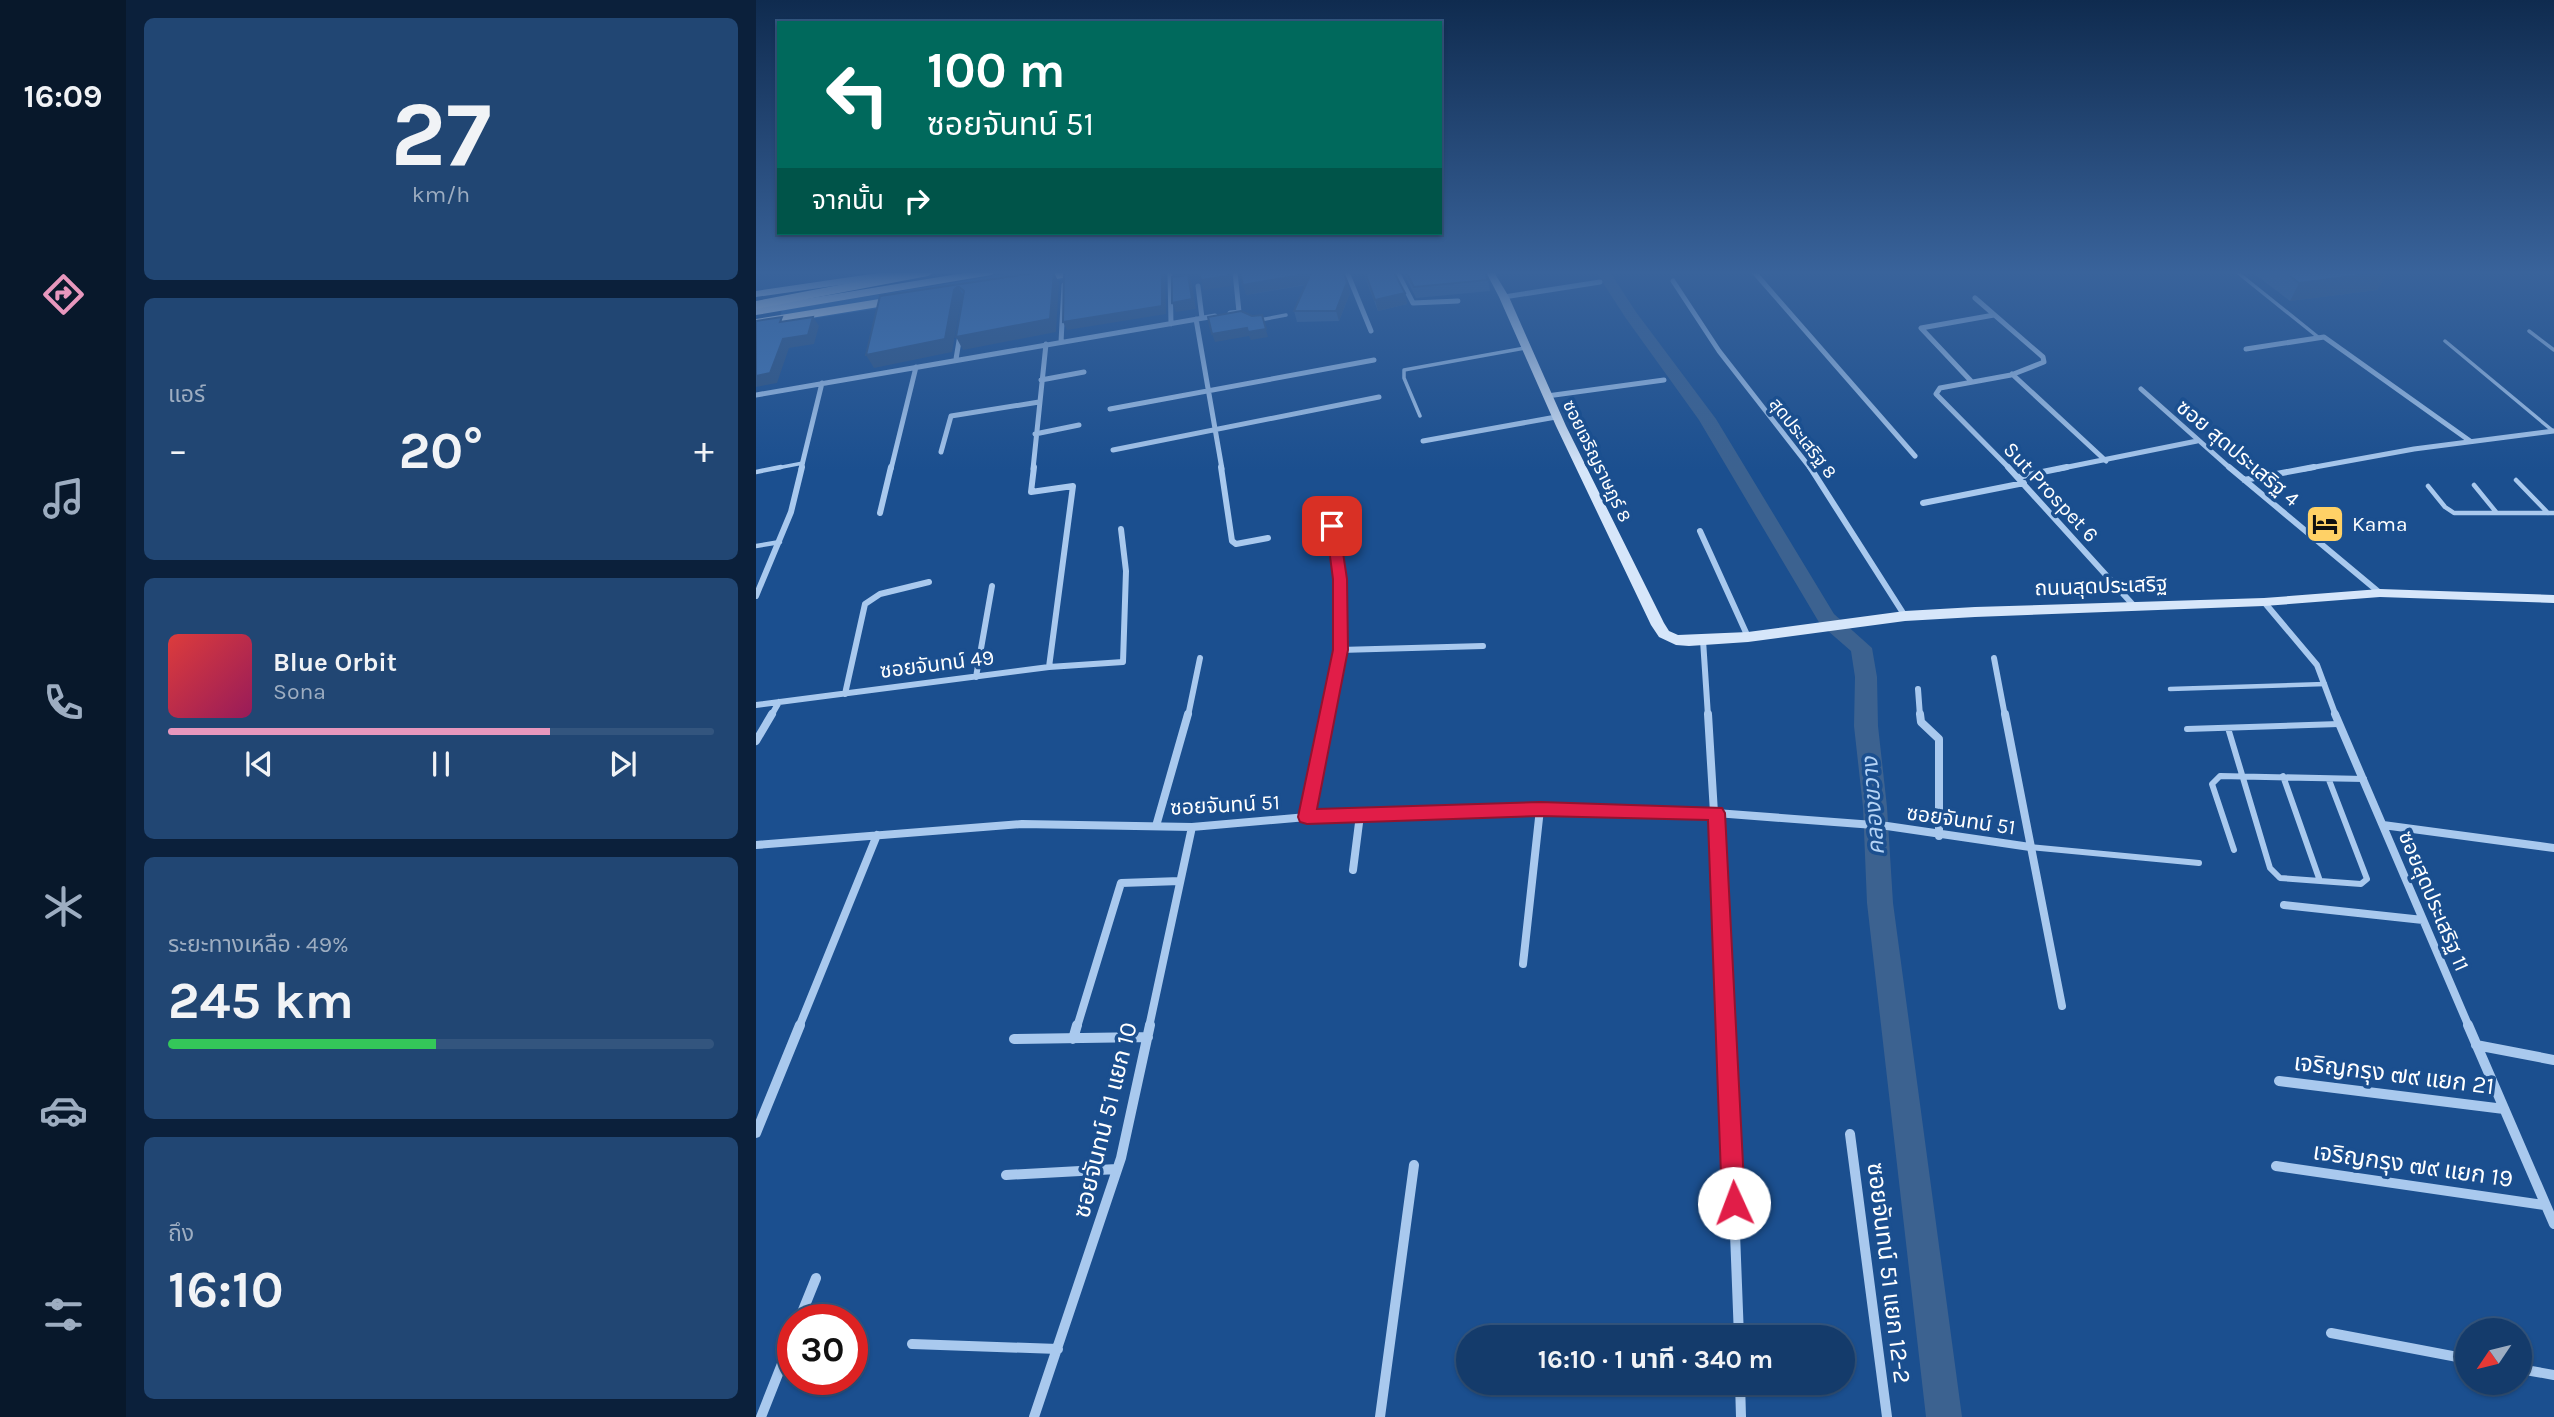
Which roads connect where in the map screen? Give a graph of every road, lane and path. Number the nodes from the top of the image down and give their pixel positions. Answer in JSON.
{"nodes":[{"id":1,"x":960,"y":338,"type":"edge"},
{"id":2,"x":1061,"y":338,"type":"edge"},
{"id":3,"x":1085,"y":338,"type":"edge"},
{"id":4,"x":1202,"y":338,"type":"edge"},
{"id":5,"x":1521,"y":338,"type":"edge"},
{"id":6,"x":1711,"y":338,"type":"edge"},
{"id":7,"x":1812,"y":338,"type":"edge"},
{"id":8,"x":1928,"y":338,"type":"edge"},
{"id":9,"x":2021,"y":338,"type":"edge"},
{"id":10,"x":2311,"y":338,"type":"edge"},
{"id":11,"x":2323,"y":338,"type":"edge"},
{"id":12,"x":2538,"y":338,"type":"edge"},
{"id":13,"x":2445,"y":341,"type":"dead end"},
{"id":14,"x":1061,"y":342,"type":"junction"},
{"id":15,"x":1046,"y":344,"type":"junction"},
{"id":16,"x":1525,"y":348,"type":"junction"},
{"id":17,"x":2246,"y":349,"type":"dead end"},
{"id":18,"x":2554,"y":350,"type":"edge"},
{"id":19,"x":956,"y":359,"type":"junction"},
{"id":20,"x":1374,"y":360,"type":"dead end"},
{"id":21,"x":916,"y":367,"type":"junction"},
{"id":22,"x":1084,"y":372,"type":"dead end"},
{"id":23,"x":2012,"y":374,"type":"junction"},
{"id":24,"x":1041,"y":380,"type":"junction"},
{"id":25,"x":1664,"y":380,"type":"dead end"},
{"id":26,"x":1971,"y":381,"type":"junction"},
{"id":27,"x":822,"y":383,"type":"junction"},
{"id":28,"x":1210,"y":389,"type":"junction"},
{"id":29,"x":2141,"y":389,"type":"dead end"},
{"id":30,"x":756,"y":394,"type":"edge"},
{"id":31,"x":1547,"y":396,"type":"junction"},
{"id":32,"x":1379,"y":397,"type":"dead end"},
{"id":33,"x":1039,"y":402,"type":"junction"},
{"id":34,"x":1110,"y":409,"type":"dead end"},
{"id":35,"x":1420,"y":416,"type":"dead end"},
{"id":36,"x":1556,"y":417,"type":"junction"},
{"id":37,"x":1079,"y":425,"type":"dead end"},
{"id":38,"x":1215,"y":429,"type":"junction"},
{"id":39,"x":2554,"y":431,"type":"edge"},
{"id":40,"x":1035,"y":434,"type":"junction"},
{"id":41,"x":1423,"y":441,"type":"dead end"},
{"id":42,"x":2197,"y":441,"type":"junction"},
{"id":43,"x":2470,"y":442,"type":"junction"},
{"id":44,"x":1113,"y":450,"type":"dead end"},
{"id":45,"x":941,"y":452,"type":"dead end"},
{"id":46,"x":1915,"y":456,"type":"dead end"},
{"id":47,"x":2106,"y":461,"type":"junction"},
{"id":48,"x":803,"y":463,"type":"junction"},
{"id":49,"x":756,"y":471,"type":"edge"},
{"id":50,"x":2018,"y":477,"type":"junction"},
{"id":51,"x":2244,"y":480,"type":"junction"},
{"id":52,"x":2516,"y":480,"type":"dead end"},
{"id":53,"x":2024,"y":483,"type":"junction"},
{"id":54,"x":2474,"y":485,"type":"dead end"},
{"id":55,"x":2428,"y":486,"type":"dead end"},
{"id":56,"x":1923,"y":503,"type":"dead end"},
{"id":57,"x":880,"y":513,"type":"dead end"},
{"id":58,"x":2497,"y":513,"type":"junction"},
{"id":59,"x":2551,"y":513,"type":"edge"},
{"id":60,"x":1332,"y":526,"type":"dead end"},
{"id":61,"x":1121,"y":529,"type":"dead end"},
{"id":62,"x":1700,"y":531,"type":"dead end"},
{"id":63,"x":1268,"y":538,"type":"dead end"},
{"id":64,"x":780,"y":542,"type":"junction"},
{"id":65,"x":756,"y":546,"type":"edge"},
{"id":66,"x":929,"y":582,"type":"dead end"},
{"id":67,"x":992,"y":586,"type":"dead end"},
{"id":68,"x":2380,"y":593,"type":"junction"},
{"id":69,"x":756,"y":596,"type":"edge"},
{"id":70,"x":2554,"y":599,"type":"edge"},
{"id":71,"x":2264,"y":602,"type":"junction"},
{"id":72,"x":2135,"y":607,"type":"junction"},
{"id":73,"x":1905,"y":616,"type":"junction"},
{"id":74,"x":1658,"y":625,"type":"joint"},
{"id":75,"x":1748,"y":637,"type":"junction"},
{"id":76,"x":1703,"y":640,"type":"junction"},
{"id":77,"x":1483,"y":646,"type":"dead end"},
{"id":78,"x":1340,"y":650,"type":"junction"},
{"id":79,"x":1200,"y":658,"type":"dead end"},
{"id":80,"x":1994,"y":658,"type":"dead end"},
{"id":81,"x":1049,"y":667,"type":"junction"},
{"id":82,"x":976,"y":677,"type":"junction"},
{"id":83,"x":2325,"y":684,"type":"junction"},
{"id":84,"x":1918,"y":689,"type":"dead end"},
{"id":85,"x":2169,"y":689,"type":"dead end"},
{"id":86,"x":845,"y":694,"type":"junction"},
{"id":87,"x":779,"y":702,"type":"junction"},
{"id":88,"x":756,"y":705,"type":"edge"},
{"id":89,"x":2339,"y":724,"type":"junction"},
{"id":90,"x":2228,"y":727,"type":"junction"},
{"id":91,"x":2187,"y":729,"type":"dead end"},
{"id":92,"x":756,"y":741,"type":"edge"},
{"id":93,"x":2243,"y":776,"type":"junction"},
{"id":94,"x":2283,"y":776,"type":"junction"},
{"id":95,"x":2364,"y":779,"type":"junction"},
{"id":96,"x":2329,"y":780,"type":"junction"},
{"id":97,"x":1540,"y":809,"type":"junction"},
{"id":98,"x":1716,"y":813,"type":"junction"},
{"id":99,"x":1360,"y":815,"type":"junction"},
{"id":100,"x":1307,"y":817,"type":"junction"},
{"id":101,"x":2383,"y":825,"type":"junction"},
{"id":102,"x":1156,"y":826,"type":"junction"},
{"id":103,"x":1192,"y":827,"type":"junction"},
{"id":104,"x":877,"y":835,"type":"junction"},
{"id":105,"x":1939,"y":836,"type":"junction"},
{"id":106,"x":756,"y":845,"type":"edge"},
{"id":107,"x":2030,"y":847,"type":"junction"},
{"id":108,"x":2554,"y":848,"type":"edge"},
{"id":109,"x":2234,"y":850,"type":"dead end"},
{"id":110,"x":2199,"y":863,"type":"dead end"},
{"id":111,"x":1353,"y":870,"type":"dead end"},
{"id":112,"x":1180,"y":881,"type":"junction"},
{"id":113,"x":2320,"y":881,"type":"junction"},
{"id":114,"x":2284,"y":905,"type":"dead end"},
{"id":115,"x":2423,"y":920,"type":"junction"},
{"id":116,"x":1523,"y":964,"type":"dead end"},
{"id":117,"x":2062,"y":1006,"type":"dead end"},
{"id":118,"x":1148,"y":1037,"type":"junction"},
{"id":119,"x":1073,"y":1038,"type":"junction"},
{"id":120,"x":1014,"y":1039,"type":"dead end"},
{"id":121,"x":2476,"y":1045,"type":"junction"},
{"id":122,"x":2554,"y":1060,"type":"edge"},
{"id":123,"x":2279,"y":1081,"type":"dead end"},
{"id":124,"x":2504,"y":1109,"type":"junction"},
{"id":125,"x":756,"y":1133,"type":"edge"},
{"id":126,"x":1850,"y":1134,"type":"dead end"},
{"id":127,"x":1414,"y":1165,"type":"dead end"},
{"id":128,"x":2276,"y":1166,"type":"dead end"},
{"id":129,"x":1117,"y":1170,"type":"junction"},
{"id":130,"x":1006,"y":1175,"type":"dead end"},
{"id":131,"x":2544,"y":1205,"type":"junction"},
{"id":132,"x":2554,"y":1224,"type":"edge"},
{"id":133,"x":816,"y":1278,"type":"dead end"},
{"id":134,"x":805,"y":1304,"type":"edge"},
{"id":135,"x":1738,"y":1325,"type":"edge"},
{"id":136,"x":2330,"y":1333,"type":"dead end"},
{"id":137,"x":912,"y":1345,"type":"dead end"},
{"id":138,"x":1058,"y":1349,"type":"junction"},
{"id":139,"x":2455,"y":1357,"type":"edge"},
{"id":140,"x":2532,"y":1371,"type":"edge"},
{"id":141,"x":2554,"y":1375,"type":"edge"},
{"id":142,"x":777,"y":1376,"type":"edge"},
{"id":143,"x":1740,"y":1395,"type":"edge"},
{"id":144,"x":761,"y":1417,"type":"edge"},
{"id":145,"x":1034,"y":1417,"type":"edge"},
{"id":146,"x":1380,"y":1417,"type":"edge"},
{"id":147,"x":1741,"y":1417,"type":"edge"},
{"id":148,"x":1887,"y":1417,"type":"edge"}],
"edges":[{"from":1,"to":19,"type":"street"},
{"from":2,"to":14,"type":"street"},
{"from":3,"to":14,"type":"street"},
{"from":4,"to":28,"type":"street"},
{"from":5,"to":16,"type":"street","name":"ซอยเจริญราษฎร์ 8"},
{"from":6,"to":73,"type":"street","name":"สุดประเสริฐ 8"},
{"from":7,"to":46,"type":"street"},
{"from":8,"to":26,"type":"street"},
{"from":9,"to":23,"type":"street"},
{"from":10,"to":17,"type":"street"},
{"from":11,"to":43,"type":"street"},
{"from":12,"to":18,"type":"lane"},
{"from":13,"to":39,"type":"lane"},
{"from":14,"to":15,"type":"street"},
{"from":15,"to":19,"type":"street"},
{"from":15,"to":24,"type":"street"},
{"from":16,"to":31,"type":"street","name":"ซอยเจริญราษฎร์ 8"},
{"from":16,"to":35,"type":"lane"},
{"from":19,"to":21,"type":"street"},
{"from":20,"to":28,"type":"street"},
{"from":21,"to":27,"type":"street"},
{"from":21,"to":57,"type":"street"},
{"from":22,"to":24,"type":"street"},
{"from":23,"to":26,"type":"street"},
{"from":23,"to":47,"type":"street"},
{"from":24,"to":33,"type":"street"},
{"from":25,"to":31,"type":"street"},
{"from":26,"to":50,"type":"street","name":"Sut Prospet 6"},
{"from":27,"to":30,"type":"street"},
{"from":27,"to":48,"type":"street"},
{"from":28,"to":34,"type":"street"},
{"from":28,"to":38,"type":"street"},
{"from":29,"to":42,"type":"street","name":"ซอย สุดประเสริฐ 4"},
{"from":31,"to":36,"type":"street","name":"ซอยเจริญราษฎร์ 8"},
{"from":32,"to":38,"type":"street"},
{"from":33,"to":40,"type":"street"},
{"from":33,"to":45,"type":"street"},
{"from":36,"to":41,"type":"street"},
{"from":36,"to":74,"type":"street","name":"ซอยเจริญราษฎร์ 8"},
{"from":37,"to":40,"type":"street"},
{"from":38,"to":44,"type":"street"},
{"from":38,"to":63,"type":"street"},
{"from":39,"to":43,"type":"street"},
{"from":40,"to":81,"type":"street"},
{"from":42,"to":47,"type":"street"},
{"from":42,"to":51,"type":"street","name":"ซอย สุดประเสริฐ 4"},
{"from":43,"to":51,"type":"street"},
{"from":47,"to":50,"type":"street"},
{"from":48,"to":49,"type":"lane"},
{"from":48,"to":64,"type":"street"},
{"from":50,"to":53,"type":"street","name":"Sut Prospet 6"},
{"from":51,"to":68,"type":"street","name":"ซอย สุดประเสริฐ 4"},
{"from":52,"to":59,"type":"lane"},
{"from":53,"to":56,"type":"street"},
{"from":53,"to":72,"type":"street","name":"Sut Prospet 6"},
{"from":54,"to":58,"type":"lane"},
{"from":55,"to":58,"type":"lane"},
{"from":58,"to":59,"type":"lane"},
{"from":60,"to":78,"type":"street"},
{"from":61,"to":81,"type":"street","name":"ซอยจันทน์ 49"},
{"from":62,"to":75,"type":"street"},
{"from":64,"to":65,"type":"lane"},
{"from":64,"to":69,"type":"street"},
{"from":66,"to":86,"type":"street"},
{"from":67,"to":82,"type":"street"},
{"from":68,"to":70,"type":"street","name":"ถนนสุดประเสริฐ"},
{"from":68,"to":71,"type":"street","name":"ถนนสุดประเสริฐ"},
{"from":71,"to":72,"type":"street","name":"ถนนสุดประเสริฐ"},
{"from":71,"to":83,"type":"street","name":"ซอยสุดประเสริฐ 11"},
{"from":72,"to":73,"type":"street","name":"ถนนสุดประเสริฐ"},
{"from":73,"to":75,"type":"street","name":"ถนนสุดประเสริฐ"},
{"from":74,"to":76,"type":"street","name":"ถนนสุดประเสริฐ"},
{"from":75,"to":76,"type":"street","name":"ถนนสุดประเสริฐ"},
{"from":76,"to":98,"type":"street"},
{"from":77,"to":78,"type":"street"},
{"from":78,"to":100,"type":"street"},
{"from":79,"to":102,"type":"street"},
{"from":80,"to":107,"type":"street"},
{"from":81,"to":82,"type":"street","name":"ซอยจันทน์ 49"},
{"from":82,"to":86,"type":"street","name":"ซอยจันทน์ 49"},
{"from":83,"to":85,"type":"lane"},
{"from":83,"to":89,"type":"street","name":"ซอยสุดประเสริฐ 11"},
{"from":84,"to":105,"type":"street"},
{"from":86,"to":87,"type":"street","name":"ซอยจันทน์ 49"},
{"from":87,"to":88,"type":"street","name":"ซอยจันทน์ 49"},
{"from":87,"to":92,"type":"street"},
{"from":89,"to":90,"type":"lane"},
{"from":89,"to":95,"type":"street","name":"ซอยสุดประเสริฐ 11"},
{"from":90,"to":91,"type":"lane"},
{"from":90,"to":93,"type":"lane"},
{"from":93,"to":94,"type":"lane"},
{"from":93,"to":109,"type":"lane"},
{"from":93,"to":113,"type":"lane"},
{"from":94,"to":96,"type":"lane"},
{"from":94,"to":113,"type":"lane"},
{"from":95,"to":96,"type":"lane"},
{"from":95,"to":101,"type":"street","name":"ซอยสุดประเสริฐ 11"},
{"from":96,"to":113,"type":"lane"},
{"from":97,"to":98,"type":"street","name":"ซอยจันทน์ 51"},
{"from":97,"to":99,"type":"street","name":"ซอยจันทน์ 51"},
{"from":97,"to":116,"type":"street"},
{"from":98,"to":105,"type":"street","name":"ซอยจันทน์ 51"},
{"from":98,"to":135,"type":"street"},
{"from":99,"to":100,"type":"street","name":"ซอยจันทน์ 51"},
{"from":99,"to":111,"type":"street"},
{"from":100,"to":103,"type":"street","name":"ซอยจันทน์ 51"},
{"from":101,"to":108,"type":"street"},
{"from":101,"to":115,"type":"street","name":"ซอยสุดประเสริฐ 11"},
{"from":102,"to":103,"type":"street","name":"ซอยจันทน์ 51"},
{"from":102,"to":104,"type":"street","name":"ซอยจันทน์ 51"},
{"from":103,"to":112,"type":"street","name":"ซอยจันทน์ 51 แยก 10"},
{"from":104,"to":106,"type":"street","name":"ซอยจันทน์ 51"},
{"from":104,"to":125,"type":"street"},
{"from":105,"to":107,"type":"street","name":"ซอยจันทน์ 51"},
{"from":107,"to":110,"type":"lane"},
{"from":107,"to":117,"type":"street"},
{"from":112,"to":118,"type":"street","name":"ซอยจันทน์ 51 แยก 10"},
{"from":112,"to":119,"type":"street"},
{"from":114,"to":115,"type":"street"},
{"from":115,"to":121,"type":"street","name":"ซอยสุดประเสริฐ 11"},
{"from":118,"to":119,"type":"street"},
{"from":118,"to":129,"type":"street","name":"ซอยจันทน์ 51 แยก 10"},
{"from":119,"to":120,"type":"street"},
{"from":121,"to":122,"type":"street"},
{"from":121,"to":124,"type":"street","name":"ซอยสุดประเสริฐ 11"},
{"from":123,"to":124,"type":"street","name":"เจริญกรุง ๗๙ แยก 21"},
{"from":124,"to":131,"type":"street","name":"ซอยสุดประเสริฐ 11"},
{"from":126,"to":148,"type":"street","name":"ซอยจันทน์ 51 แยก 12-2"},
{"from":127,"to":146,"type":"street"},
{"from":128,"to":131,"type":"street","name":"เจริญกรุง ๗๙ แยก 19"},
{"from":129,"to":130,"type":"street"},
{"from":129,"to":138,"type":"street","name":"ซอยจันทน์ 51 แยก 10"},
{"from":131,"to":132,"type":"street","name":"ซอยสุดประเสริฐ 11"},
{"from":133,"to":134,"type":"street"},
{"from":136,"to":139,"type":"street"},
{"from":137,"to":138,"type":"street"},
{"from":138,"to":145,"type":"street","name":"ซอยจันทน์ 51 แยก 10"},
{"from":140,"to":141,"type":"street"},
{"from":142,"to":144,"type":"street"},
{"from":143,"to":147,"type":"street"}]}
